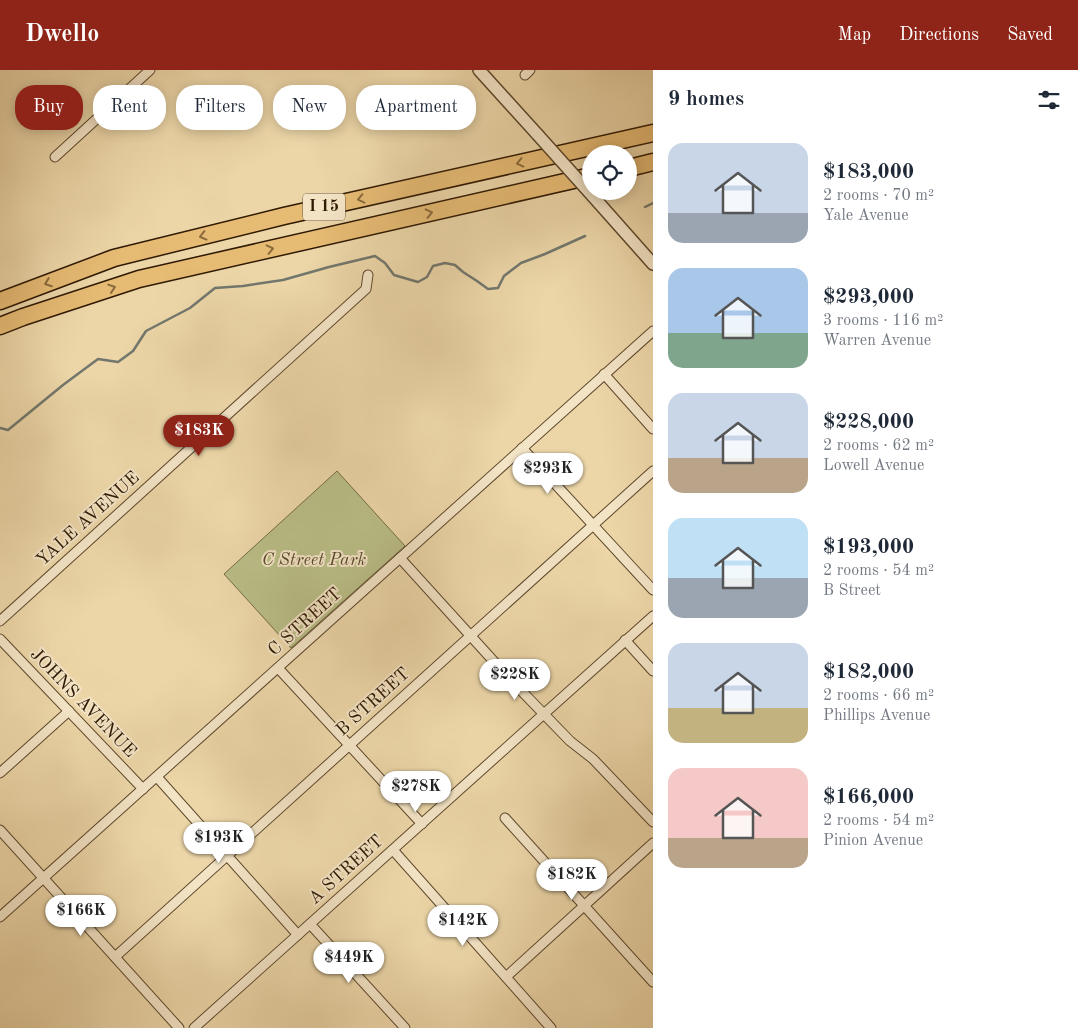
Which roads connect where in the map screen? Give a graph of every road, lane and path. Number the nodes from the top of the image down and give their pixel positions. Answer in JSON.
{"nodes":[{"id":1,"x":150,"y":70,"type":"edge"},
{"id":2,"x":479,"y":70,"type":"edge"},
{"id":3,"x":653,"y":133,"type":"edge"},
{"id":4,"x":55,"y":157,"type":"dead end"},
{"id":5,"x":653,"y":162,"type":"edge"},
{"id":6,"x":637,"y":166,"type":"edge"},
{"id":7,"x":582,"y":178,"type":"edge"},
{"id":8,"x":653,"y":264,"type":"edge"},
{"id":9,"x":368,"y":275,"type":"dead end"},
{"id":10,"x":0,"y":301,"type":"edge"},
{"id":11,"x":0,"y":326,"type":"edge"},
{"id":12,"x":653,"y":331,"type":"edge"},
{"id":13,"x":604,"y":374,"type":"junction"},
{"id":14,"x":653,"y":429,"type":"edge"},
{"id":15,"x":522,"y":448,"type":"junction"},
{"id":16,"x":653,"y":470,"type":"edge"},
{"id":17,"x":593,"y":524,"type":"junction"},
{"id":18,"x":400,"y":558,"type":"junction"},
{"id":19,"x":653,"y":590,"type":"edge"},
{"id":20,"x":653,"y":616,"type":"edge"},
{"id":21,"x":0,"y":621,"type":"edge"},
{"id":22,"x":470,"y":636,"type":"junction"},
{"id":23,"x":0,"y":639,"type":"edge"},
{"id":24,"x":625,"y":640,"type":"junction"},
{"id":25,"x":278,"y":668,"type":"junction"},
{"id":26,"x":653,"y":671,"type":"edge"},
{"id":27,"x":69,"y":711,"type":"junction"},
{"id":28,"x":545,"y":714,"type":"junction"},
{"id":29,"x":349,"y":745,"type":"junction"},
{"id":30,"x":0,"y":773,"type":"edge"},
{"id":31,"x":156,"y":777,"type":"junction"},
{"id":32,"x":143,"y":789,"type":"junction"},
{"id":33,"x":505,"y":818,"type":"dead end"},
{"id":34,"x":653,"y":822,"type":"edge"},
{"id":35,"x":422,"y":824,"type":"junction"},
{"id":36,"x":0,"y":830,"type":"edge"},
{"id":37,"x":653,"y":843,"type":"edge"},
{"id":38,"x":393,"y":850,"type":"junction"},
{"id":39,"x":227,"y":855,"type":"junction"},
{"id":40,"x":44,"y":878,"type":"junction"},
{"id":41,"x":585,"y":906,"type":"junction"},
{"id":42,"x":0,"y":917,"type":"edge"},
{"id":43,"x":310,"y":924,"type":"junction"},
{"id":44,"x":298,"y":935,"type":"junction"},
{"id":45,"x":115,"y":957,"type":"junction"},
{"id":46,"x":506,"y":978,"type":"junction"},
{"id":47,"x":653,"y":982,"type":"edge"},
{"id":48,"x":179,"y":1028,"type":"edge"},
{"id":49,"x":194,"y":1028,"type":"edge"},
{"id":50,"x":405,"y":1028,"type":"edge"},
{"id":51,"x":552,"y":1028,"type":"edge"}],
"edges":[{"from":1,"to":4,"type":"street"},
{"from":2,"to":8,"type":"street","bridge":true},
{"from":3,"to":10,"type":"highway","number":"I 15","one_way":true},
{"from":5,"to":6,"type":"highway"},
{"from":11,"to":7,"type":"highway","number":"I 15","one_way":true},
{"from":9,"to":21,"type":"street","name":"YALE AVENUE"},
{"from":12,"to":13,"type":"street","name":"C STREET"},
{"from":13,"to":14,"type":"street"},
{"from":13,"to":15,"type":"street","name":"C STREET"},
{"from":15,"to":17,"type":"street"},
{"from":15,"to":18,"type":"street","name":"C STREET"},
{"from":16,"to":17,"type":"street","name":"B STREET"},
{"from":17,"to":19,"type":"street"},
{"from":17,"to":22,"type":"street","name":"B STREET"},
{"from":18,"to":22,"type":"street"},
{"from":18,"to":25,"type":"street","name":"C STREET"},
{"from":20,"to":24,"type":"street","name":"A STREET"},
{"from":22,"to":28,"type":"street"},
{"from":22,"to":29,"type":"street","name":"B STREET"},
{"from":23,"to":27,"type":"street","name":"JOHNS AVENUE"},
{"from":24,"to":26,"type":"street"},
{"from":24,"to":28,"type":"street","name":"A STREET"},
{"from":25,"to":29,"type":"street"},
{"from":25,"to":31,"type":"street","name":"C STREET"},
{"from":27,"to":30,"type":"street"},
{"from":27,"to":32,"type":"street","name":"JOHNS AVENUE"},
{"from":28,"to":34,"type":"street"},
{"from":28,"to":35,"type":"street","name":"A STREET"},
{"from":29,"to":35,"type":"street"},
{"from":29,"to":39,"type":"street","name":"B STREET"},
{"from":31,"to":32,"type":"street","name":"C STREET"},
{"from":31,"to":39,"type":"street"},
{"from":32,"to":40,"type":"street","name":"C STREET"},
{"from":33,"to":41,"type":"street"},
{"from":35,"to":38,"type":"street","name":"A STREET"},
{"from":36,"to":40,"type":"street"},
{"from":37,"to":41,"type":"street"},
{"from":38,"to":43,"type":"street","name":"A STREET"},
{"from":38,"to":46,"type":"street"},
{"from":39,"to":44,"type":"street"},
{"from":39,"to":45,"type":"street","name":"B STREET"},
{"from":40,"to":42,"type":"street","name":"C STREET"},
{"from":40,"to":45,"type":"street"},
{"from":41,"to":46,"type":"street"},
{"from":41,"to":47,"type":"street"},
{"from":43,"to":44,"type":"street","name":"A STREET"},
{"from":43,"to":50,"type":"street"},
{"from":44,"to":49,"type":"street","name":"A STREET"},
{"from":45,"to":48,"type":"street"},
{"from":46,"to":51,"type":"street"}]}
